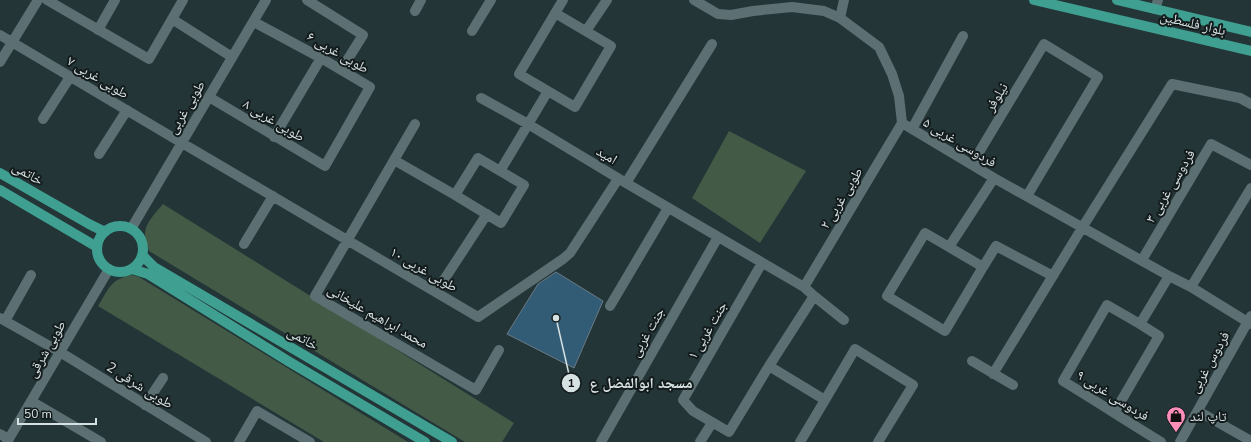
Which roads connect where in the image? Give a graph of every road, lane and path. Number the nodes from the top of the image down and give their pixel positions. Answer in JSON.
{"nodes":[{"id":1,"x":38,"y":0,"type":"edge"},
{"id":2,"x":46,"y":0,"type":"edge"},
{"id":3,"x":115,"y":0,"type":"edge"},
{"id":4,"x":183,"y":0,"type":"edge"},
{"id":5,"x":266,"y":0,"type":"edge"},
{"id":6,"x":307,"y":0,"type":"edge"},
{"id":7,"x":421,"y":0,"type":"edge"},
{"id":8,"x":491,"y":0,"type":"edge"},
{"id":9,"x":562,"y":0,"type":"edge"},
{"id":10,"x":607,"y":0,"type":"edge"},
{"id":11,"x":694,"y":0,"type":"edge"},
{"id":12,"x":844,"y":0,"type":"edge"},
{"id":13,"x":1034,"y":0,"type":"edge"},
{"id":14,"x":1117,"y":0,"type":"edge"},
{"id":15,"x":1157,"y":4,"type":"edge"},
{"id":16,"x":415,"y":11,"type":"dead end"},
{"id":17,"x":555,"y":13,"type":"junction"},
{"id":18,"x":840,"y":18,"type":"junction"},
{"id":19,"x":172,"y":19,"type":"junction"},
{"id":20,"x":254,"y":22,"type":"junction"},
{"id":21,"x":98,"y":30,"type":"junction"},
{"id":22,"x":472,"y":31,"type":"dead end"},
{"id":23,"x":586,"y":31,"type":"junction"},
{"id":24,"x":1251,"y":32,"type":"edge"},
{"id":25,"x":0,"y":35,"type":"edge"},
{"id":26,"x":963,"y":36,"type":"dead end"},
{"id":27,"x":12,"y":42,"type":"junction"},
{"id":28,"x":712,"y":44,"type":"dead end"},
{"id":29,"x":1251,"y":51,"type":"edge"},
{"id":30,"x":232,"y":57,"type":"junction"},
{"id":31,"x":321,"y":58,"type":"junction"},
{"id":32,"x":0,"y":62,"type":"edge"},
{"id":33,"x":342,"y":70,"type":"junction"},
{"id":34,"x":70,"y":77,"type":"junction"},
{"id":35,"x":548,"y":91,"type":"junction"},
{"id":36,"x":209,"y":97,"type":"junction"},
{"id":37,"x":481,"y":98,"type":"dead end"},
{"id":38,"x":1251,"y":104,"type":"edge"},
{"id":39,"x":127,"y":110,"type":"junction"},
{"id":40,"x":43,"y":119,"type":"dead end"},
{"id":41,"x":902,"y":123,"type":"junction"},
{"id":42,"x":416,"y":124,"type":"dead end"},
{"id":43,"x":528,"y":124,"type":"junction"},
{"id":44,"x":912,"y":129,"type":"junction"},
{"id":45,"x":274,"y":137,"type":"junction"},
{"id":46,"x":182,"y":143,"type":"junction"},
{"id":47,"x":99,"y":154,"type":"dead end"},
{"id":48,"x":394,"y":160,"type":"junction"},
{"id":49,"x":972,"y":164,"type":"junction"},
{"id":50,"x":1251,"y":165,"type":"edge"},
{"id":51,"x":325,"y":166,"type":"joint"},
{"id":52,"x":500,"y":171,"type":"junction"},
{"id":53,"x":0,"y":173,"type":"edge"},
{"id":54,"x":994,"y":178,"type":"junction"},
{"id":55,"x":622,"y":181,"type":"junction"},
{"id":56,"x":1251,"y":188,"type":"edge"},
{"id":57,"x":0,"y":190,"type":"edge"},
{"id":58,"x":455,"y":195,"type":"junction"},
{"id":59,"x":273,"y":196,"type":"junction"},
{"id":60,"x":1027,"y":196,"type":"junction"},
{"id":61,"x":668,"y":208,"type":"junction"},
{"id":62,"x":487,"y":214,"type":"junction"},
{"id":63,"x":1082,"y":228,"type":"junction"},
{"id":64,"x":131,"y":229,"type":"junction"},
{"id":65,"x":105,"y":232,"type":"junction"},
{"id":66,"x":718,"y":237,"type":"junction"},
{"id":67,"x":347,"y":240,"type":"junction"},
{"id":68,"x":244,"y":244,"type":"dead end"},
{"id":69,"x":97,"y":247,"type":"junction"},
{"id":70,"x":949,"y":247,"type":"junction"},
{"id":71,"x":142,"y":255,"type":"junction"},
{"id":72,"x":1142,"y":260,"type":"junction"},
{"id":73,"x":762,"y":263,"type":"junction"},
{"id":74,"x":983,"y":267,"type":"junction"},
{"id":75,"x":132,"y":268,"type":"junction"},
{"id":76,"x":109,"y":269,"type":"junction"},
{"id":77,"x":32,"y":275,"type":"dead end"},
{"id":78,"x":1053,"y":276,"type":"junction"},
{"id":79,"x":1169,"y":276,"type":"junction"},
{"id":80,"x":804,"y":287,"type":"junction"},
{"id":81,"x":1191,"y":288,"type":"junction"},
{"id":82,"x":436,"y":292,"type":"junction"},
{"id":83,"x":814,"y":296,"type":"junction"},
{"id":84,"x":610,"y":306,"type":"dead end"},
{"id":85,"x":2,"y":319,"type":"edge"},
{"id":86,"x":844,"y":320,"type":"dead end"},
{"id":87,"x":1250,"y":321,"type":"edge"},
{"id":88,"x":1140,"y":324,"type":"junction"},
{"id":89,"x":499,"y":350,"type":"dead end"},
{"id":90,"x":60,"y":352,"type":"junction"},
{"id":91,"x":972,"y":361,"type":"dead end"},
{"id":92,"x":769,"y":366,"type":"junction"},
{"id":93,"x":993,"y":374,"type":"junction"},
{"id":94,"x":163,"y":378,"type":"dead end"},
{"id":95,"x":1013,"y":385,"type":"dead end"},
{"id":96,"x":824,"y":400,"type":"junction"},
{"id":97,"x":31,"y":401,"type":"junction"},
{"id":98,"x":145,"y":404,"type":"junction"},
{"id":99,"x":1198,"y":411,"type":"junction"},
{"id":100,"x":1114,"y":413,"type":"junction"},
{"id":101,"x":712,"y":423,"type":"junction"},
{"id":102,"x":5,"y":438,"type":"edge"},
{"id":103,"x":85,"y":438,"type":"edge"},
{"id":104,"x":1251,"y":441,"type":"edge"},
{"id":105,"x":101,"y":442,"type":"edge"},
{"id":106,"x":206,"y":442,"type":"edge"},
{"id":107,"x":239,"y":442,"type":"edge"},
{"id":108,"x":310,"y":442,"type":"edge"},
{"id":109,"x":425,"y":442,"type":"edge"},
{"id":110,"x":452,"y":442,"type":"edge"},
{"id":111,"x":601,"y":442,"type":"edge"},
{"id":112,"x":700,"y":442,"type":"edge"},
{"id":113,"x":800,"y":442,"type":"edge"},
{"id":114,"x":878,"y":442,"type":"edge"},
{"id":115,"x":1161,"y":442,"type":"edge"},
{"id":116,"x":1180,"y":442,"type":"edge"}],
"edges":[{"from":1,"to":27,"type":"street"},
{"from":2,"to":21,"type":"street"},
{"from":3,"to":21,"type":"street"},
{"from":4,"to":19,"type":"street"},
{"from":5,"to":20,"type":"street","name":"طوبی غربی"},
{"from":6,"to":33,"type":"street"},
{"from":7,"to":16,"type":"street"},
{"from":8,"to":22,"type":"street"},
{"from":9,"to":17,"type":"street"},
{"from":10,"to":23,"type":"street"},
{"from":11,"to":18,"type":"street","name":"فردوسی غربی ۵"},
{"from":12,"to":18,"type":"street"},
{"from":13,"to":29,"type":"main road","name":"بلوار فلسطین"},
{"from":14,"to":15,"type":"main road","name":"بلوار فلسطین"},
{"from":15,"to":24,"type":"main road","name":"بلوار فلسطین"},
{"from":17,"to":23,"type":"street"},
{"from":17,"to":35,"type":"street"},
{"from":18,"to":41,"type":"street","name":"فردوسی غربی ۵"},
{"from":19,"to":21,"type":"street"},
{"from":19,"to":30,"type":"street"},
{"from":20,"to":30,"type":"street","name":"طوبی غربی"},
{"from":20,"to":31,"type":"street","name":"طوبی غربی ۶"},
{"from":23,"to":35,"type":"street"},
{"from":25,"to":27,"type":"street","name":"طوبی غربی ۷"},
{"from":26,"to":44,"type":"street"},
{"from":27,"to":32,"type":"street"},
{"from":27,"to":34,"type":"street","name":"طوبی غربی ۷"},
{"from":28,"to":55,"type":"street"},
{"from":30,"to":36,"type":"street","name":"طوبی غربی"},
{"from":31,"to":33,"type":"street","name":"طوبی غربی ۶"},
{"from":31,"to":45,"type":"street"},
{"from":33,"to":51,"type":"street","name":"طوبی غربی ۶"},
{"from":34,"to":39,"type":"street","name":"طوبی غربی ۷"},
{"from":34,"to":40,"type":"street"},
{"from":35,"to":43,"type":"street"},
{"from":36,"to":45,"type":"street","name":"طوبی غربی ۸"},
{"from":36,"to":46,"type":"street","name":"طوبی غربی"},
{"from":37,"to":43,"type":"street","name":"امید"},
{"from":38,"to":63,"type":"street"},
{"from":39,"to":46,"type":"street","name":"طوبی غربی ۷"},
{"from":39,"to":47,"type":"street"},
{"from":41,"to":44,"type":"street","name":"فردوسی غربی ۵"},
{"from":41,"to":80,"type":"street","name":"طوبی غربی ۲"},
{"from":42,"to":48,"type":"street","name":"محمد ابراهیم علیخانی"},
{"from":43,"to":52,"type":"street"},
{"from":43,"to":55,"type":"street","name":"امید"},
{"from":44,"to":49,"type":"street","name":"فردوسی غربی ۵"},
{"from":45,"to":51,"type":"street","name":"طوبی غربی ۸"},
{"from":46,"to":59,"type":"street","name":"طوبی غربی ۱۰"},
{"from":46,"to":64,"type":"street","name":"طوبی غربی"},
{"from":48,"to":58,"type":"street"},
{"from":48,"to":67,"type":"street","name":"محمد ابراهیم علیخانی"},
{"from":49,"to":54,"type":"street","name":"فردوسی غربی ۵"},
{"from":49,"to":60,"type":"street","name":"نیلوفر"},
{"from":50,"to":72,"type":"street","name":"فردوسی غربی ۳"},
{"from":52,"to":58,"type":"street"},
{"from":52,"to":62,"type":"street"},
{"from":53,"to":65,"type":"main road","name":"خاتمی"},
{"from":54,"to":60,"type":"street","name":"فردوسی غربی ۵"},
{"from":54,"to":70,"type":"street"},
{"from":55,"to":61,"type":"street","name":"امید"},
{"from":55,"to":82,"type":"street","name":"طوبی غربی ۱۰"},
{"from":56,"to":81,"type":"street"},
{"from":57,"to":69,"type":"main road","name":"خاتمی"},
{"from":58,"to":62,"type":"street"},
{"from":59,"to":67,"type":"street","name":"طوبی غربی ۱۰"},
{"from":59,"to":68,"type":"street"},
{"from":60,"to":63,"type":"street","name":"فردوسی غربی ۵"},
{"from":61,"to":66,"type":"street","name":"امید"},
{"from":61,"to":84,"type":"street"},
{"from":62,"to":82,"type":"street"},
{"from":63,"to":72,"type":"street","name":"فردوسی غربی ۵"},
{"from":63,"to":78,"type":"street"},
{"from":64,"to":65,"type":"main road"},
{"from":64,"to":71,"type":"main road"},
{"from":65,"to":69,"type":"main road"},
{"from":66,"to":73,"type":"street","name":"امید"},
{"from":66,"to":111,"type":"street","name":"جنت غربی"},
{"from":67,"to":82,"type":"street","name":"طوبی غربی ۱۰"},
{"from":67,"to":89,"type":"street","name":"محمد ابراهیم علیخانی"},
{"from":69,"to":76,"type":"main road"},
{"from":70,"to":74,"type":"street"},
{"from":70,"to":74,"type":"street"},
{"from":71,"to":75,"type":"main road"},
{"from":71,"to":110,"type":"main road","name":"خاتمی"},
{"from":72,"to":79,"type":"street","name":"فردوسی غربی ۵"},
{"from":73,"to":80,"type":"street","name":"امید"},
{"from":73,"to":101,"type":"street","name":"جنت غربی ۱"},
{"from":74,"to":78,"type":"street"},
{"from":75,"to":76,"type":"main road"},
{"from":75,"to":109,"type":"main road","name":"خاتمی"},
{"from":76,"to":90,"type":"street","name":"طوبی شرقی"},
{"from":77,"to":85,"type":"street"},
{"from":78,"to":93,"type":"street"},
{"from":79,"to":81,"type":"street","name":"فردوسی غربی ۵"},
{"from":79,"to":88,"type":"street"},
{"from":80,"to":83,"type":"street","name":"امید"},
{"from":81,"to":87,"type":"street","name":"فردوسی غربی ۵"},
{"from":83,"to":86,"type":"street","name":"امید"},
{"from":83,"to":92,"type":"street"},
{"from":85,"to":90,"type":"street","name":"طوبی شرقی 2"},
{"from":87,"to":99,"type":"street","name":"فردوس غربی"},
{"from":88,"to":100,"type":"street"},
{"from":88,"to":100,"type":"street","name":"فردوسی غربی ۹"},
{"from":90,"to":97,"type":"street","name":"طوبی شرقی"},
{"from":90,"to":98,"type":"street","name":"طوبی شرقی 2"},
{"from":91,"to":93,"type":"street"},
{"from":92,"to":96,"type":"street"},
{"from":92,"to":101,"type":"street"},
{"from":93,"to":95,"type":"street"},
{"from":94,"to":98,"type":"street"},
{"from":96,"to":113,"type":"street"},
{"from":96,"to":114,"type":"street"},
{"from":97,"to":102,"type":"street","name":"طوبی شرقی"},
{"from":97,"to":103,"type":"street"},
{"from":98,"to":106,"type":"street","name":"طوبی شرقی 2"},
{"from":99,"to":104,"type":"street"},
{"from":99,"to":116,"type":"street","name":"فردوس غربی"},
{"from":100,"to":115,"type":"street","name":"فردوسی غربی ۹"},
{"from":101,"to":112,"type":"street"},
{"from":103,"to":105,"type":"street"},
{"from":107,"to":108,"type":"street"}]}
